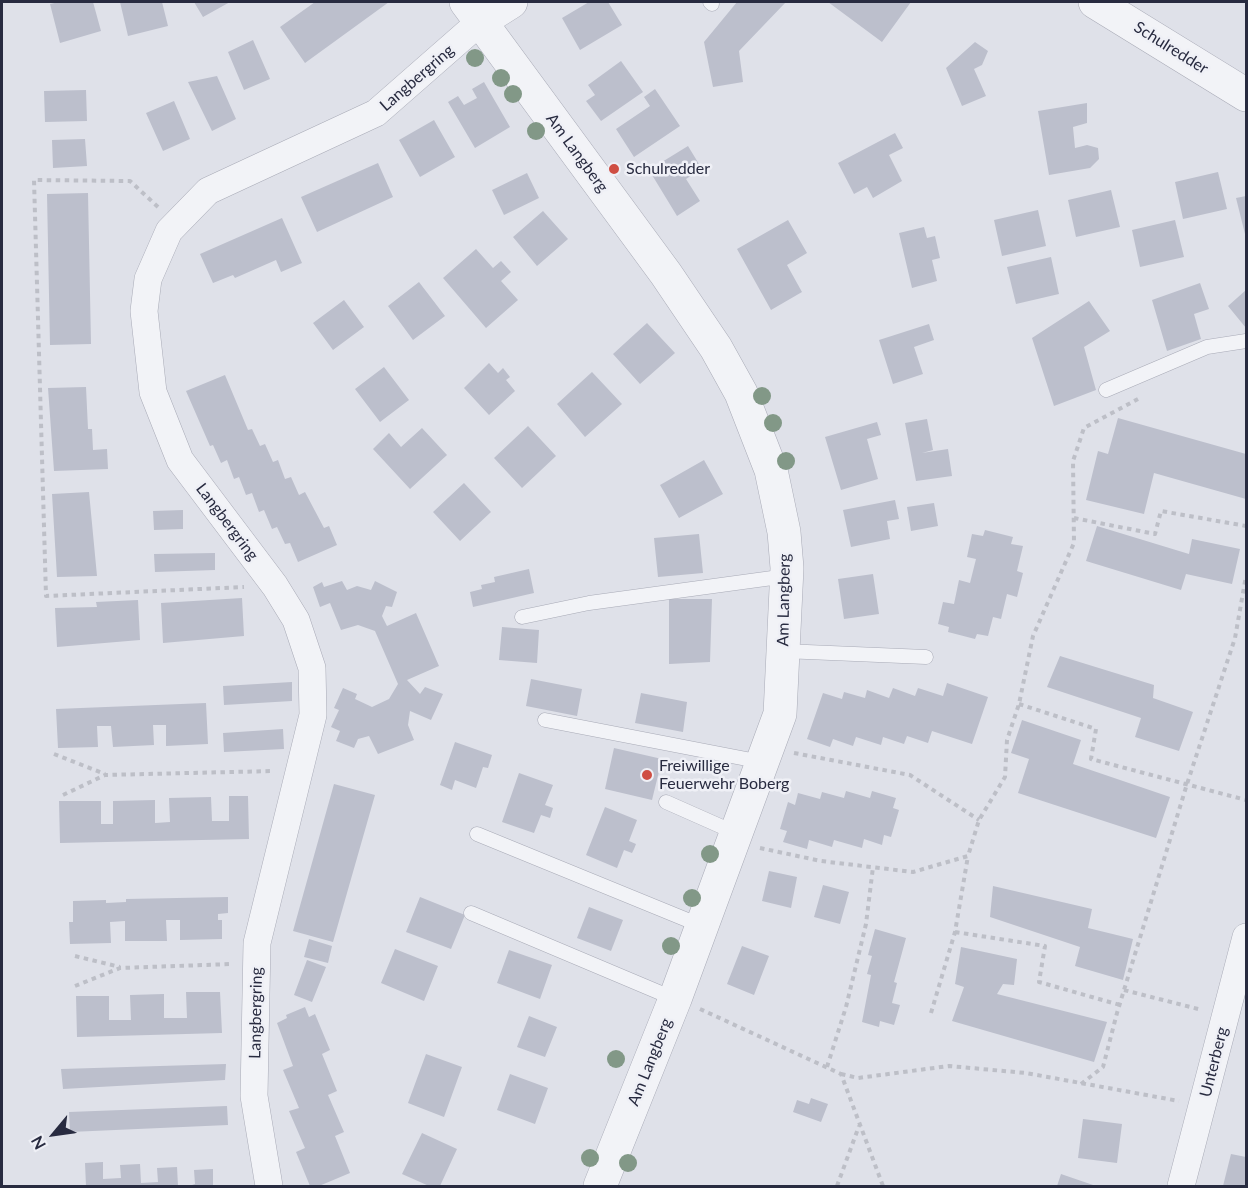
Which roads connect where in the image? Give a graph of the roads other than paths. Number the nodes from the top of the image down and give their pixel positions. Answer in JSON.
{"nodes":[{"id":1,"x":511,"y":2,"type":"edge"},
{"id":2,"x":1095,"y":2,"type":"edge"},
{"id":3,"x":473,"y":11,"type":"edge"},
{"id":4,"x":1246,"y":95,"type":"edge"},
{"id":5,"x":1246,"y":341,"type":"edge"},
{"id":6,"x":1106,"y":390,"type":"dead end"},
{"id":7,"x":787,"y":576,"type":"junction"},
{"id":8,"x":522,"y":617,"type":"dead end"},
{"id":9,"x":783,"y":651,"type":"junction"},
{"id":10,"x":926,"y":657,"type":"dead end"},
{"id":11,"x":545,"y":720,"type":"dead end"},
{"id":12,"x":765,"y":755,"type":"junction"},
{"id":13,"x":666,"y":802,"type":"dead end"},
{"id":14,"x":477,"y":834,"type":"dead end"},
{"id":15,"x":734,"y":837,"type":"junction"},
{"id":16,"x":471,"y":913,"type":"dead end"},
{"id":17,"x":702,"y":926,"type":"junction"},
{"id":18,"x":1246,"y":938,"type":"edge"},
{"id":19,"x":675,"y":999,"type":"junction"},
{"id":20,"x":269,"y":1186,"type":"edge"},
{"id":21,"x":600,"y":1186,"type":"edge"},
{"id":22,"x":1181,"y":1186,"type":"edge"}],
"edges":[{"from":1,"to":3,"type":"street"},
{"from":2,"to":4,"type":"street","name":"Schulredder"},
{"from":3,"to":7,"type":"street","name":"Am Langberg"},
{"from":3,"to":20,"type":"street","name":"Langbergring"},
{"from":5,"to":6,"type":"lane"},
{"from":7,"to":8,"type":"lane"},
{"from":7,"to":9,"type":"street","name":"Am Langberg"},
{"from":9,"to":10,"type":"lane"},
{"from":9,"to":12,"type":"street","name":"Am Langberg"},
{"from":11,"to":12,"type":"lane"},
{"from":12,"to":15,"type":"street","name":"Am Langberg"},
{"from":13,"to":15,"type":"lane"},
{"from":14,"to":17,"type":"lane"},
{"from":15,"to":17,"type":"street","name":"Am Langberg"},
{"from":16,"to":19,"type":"lane"},
{"from":17,"to":19,"type":"street","name":"Am Langberg"},
{"from":18,"to":22,"type":"street","name":"Unterberg"},
{"from":19,"to":21,"type":"street","name":"Am Langberg"}]}
